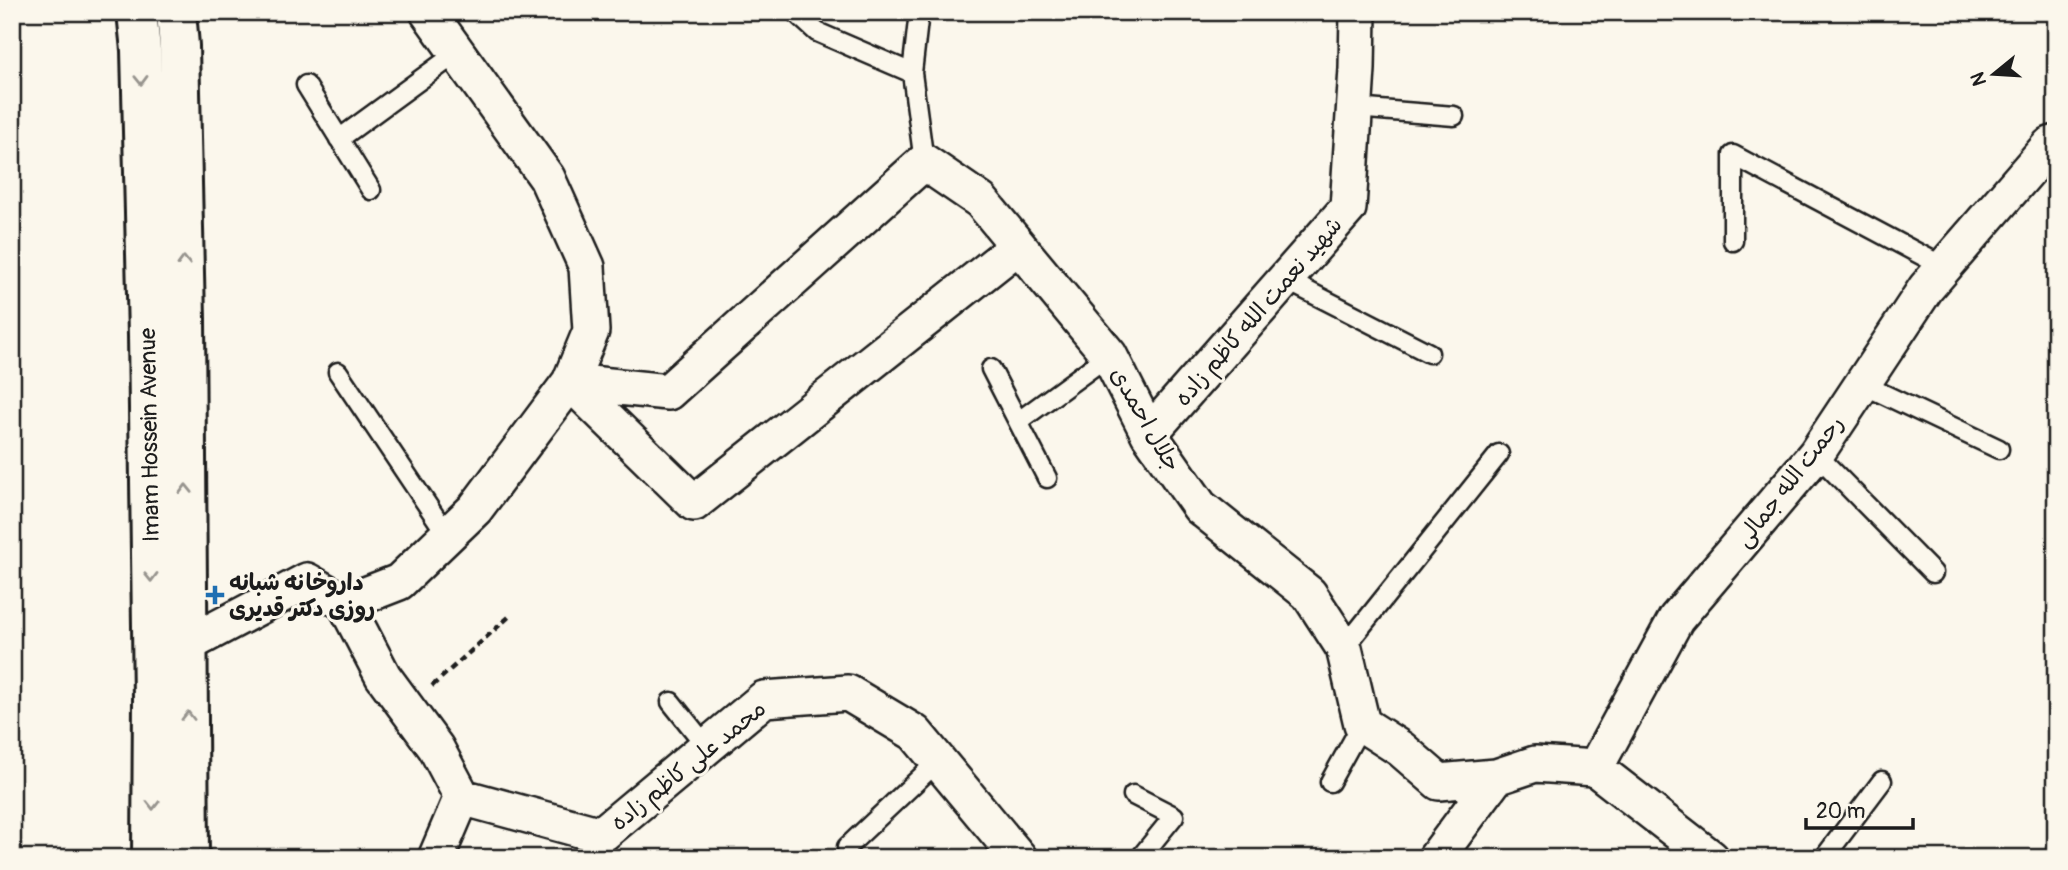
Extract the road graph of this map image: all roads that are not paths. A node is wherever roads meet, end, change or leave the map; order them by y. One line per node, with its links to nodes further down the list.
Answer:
1 (137, 12): 48 (main road, Imam Hossein Avenue, one-way to 48)
2 (176, 12): 35 (main road, Imam Hossein Avenue, one-way to 2)
3 (428, 12): 7 (street)
4 (795, 12): 8 (lane)
5 (919, 12): 8 (lane)
6 (1358, 12): 10 (street, شهید نعمت الله کاظم زاده)
7 (457, 52): 12 (lane); 24 (street)
8 (912, 73): 14 (lane)
9 (306, 85): 12 (lane)
10 (1354, 108): 11 (lane); 19 (street, شهید نعمت الله کاظم زاده)
11 (1454, 116)
12 (339, 139): 15 (lane)
13 (2054, 147): 18 (street, رحمت الله جمالی)
14 (924, 162): 17 (street, جلال احمدی); 24 (street)
15 (371, 190)
16 (1734, 241): 18 (lane)
17 (1018, 246): 21 (street, جلال احمدی); 24 (street)
18 (1944, 267): 25 (street, رحمت الله جمالی)
19 (1286, 280): 20 (lane); 27 (street, شهید نعمت الله کاظم زاده)
20 (1429, 353)
21 (1110, 355): 26 (lane); 27 (street, جلال احمدی)
22 (991, 369): 26 (lane)
23 (338, 372): 32 (lane)
24 (570, 382): 32 (street)
25 (1862, 384): 28 (lane); 30 (street, رحمت الله جمالی)
26 (1019, 422): 31 (lane)
27 (1149, 434): 36 (street, جلال احمدی)
28 (1998, 449)
29 (1499, 454): 36 (lane)
30 (1816, 454): 33 (lane); 41 (street, رحمت الله جمالی)
31 (1047, 478)
32 (447, 536): 34 (street)
33 (1933, 573)
34 (345, 603): 35 (street); 46 (street)
35 (188, 644): 49 (main road, Imam Hossein Avenue, one-way to 35)
36 (1344, 648): 38 (street, جلال احمدی)
37 (670, 702): 39 (lane)
38 (1362, 724): 42 (street); 44 (lane)
39 (707, 747): 40 (street, محمد علی کاظم زاده); 46 (street, محمد علی کاظم زاده)
40 (939, 761): 47 (lane); 51 (street, محمد علی کاظم زاده)
41 (1595, 768): 42 (street); 54 (street)
42 (1496, 777): 53 (street)
43 (1882, 781): 55 (lane)
44 (1330, 782)
45 (1133, 795): 52 (lane)
46 (462, 797): 50 (street)
47 (847, 847)
48 (152, 858)
49 (189, 858)
50 (436, 858)
51 (1019, 858)
52 (1140, 858)
53 (1436, 858)
54 (1711, 858)
55 (1824, 858)

